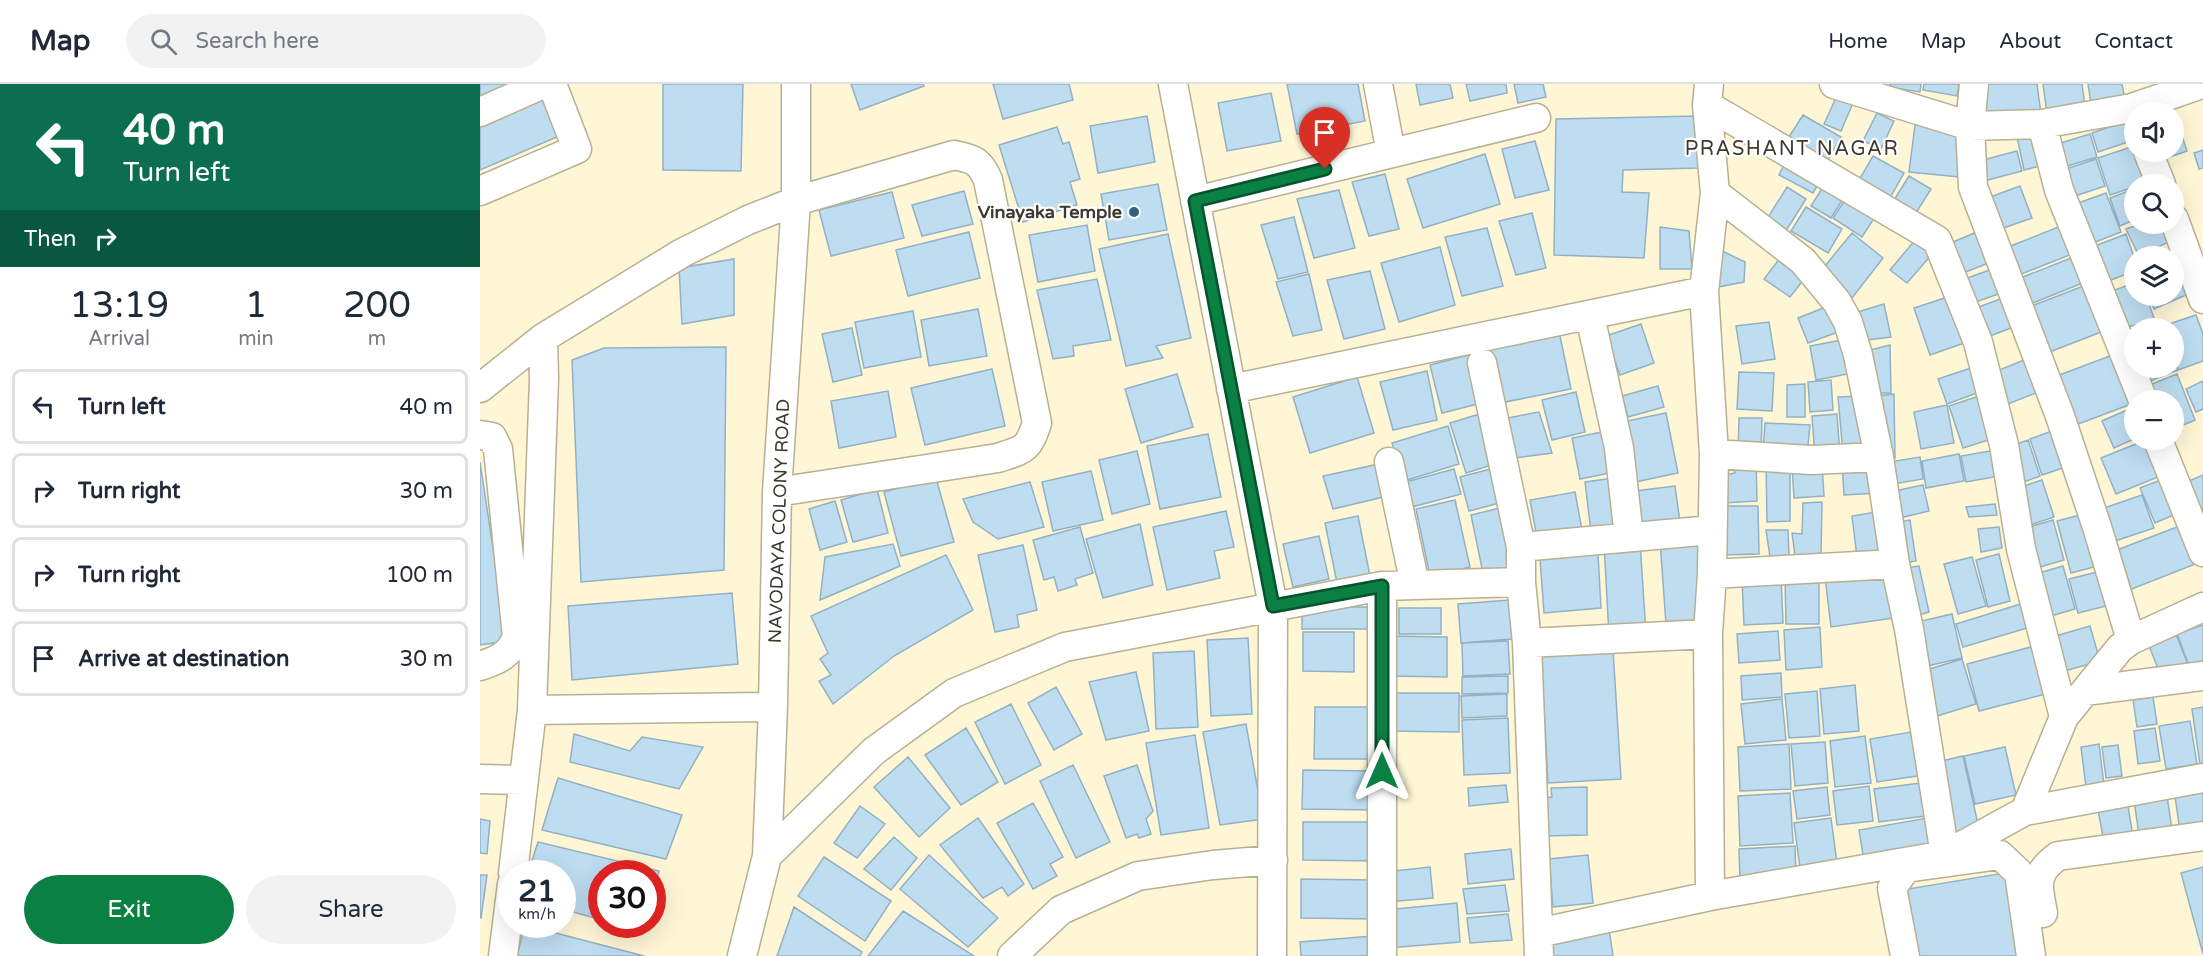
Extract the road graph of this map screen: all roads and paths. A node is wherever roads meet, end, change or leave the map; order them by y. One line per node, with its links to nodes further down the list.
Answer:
1 (543, 84): 12 (street)
2 (552, 84): 17 (street)
3 (796, 84): 19 (street, NAVODAYA COLONY ROAD)
4 (1173, 84): 20 (street)
5 (1378, 84): 16 (street)
6 (1834, 84): 15 (street)
7 (1974, 84): 15 (street)
8 (2202, 84): 10 (street)
9 (1708, 94): 18 (street); 55 (street)
10 (2132, 102)
11 (2124, 104): 14 (street)
12 (480, 112)
13 (1536, 118): 16 (street)
14 (2042, 124): 15 (street); 29 (street)
15 (1970, 126): 48 (street)
16 (1390, 153): 20 (street)
17 (480, 191)
18 (1715, 194): 22 (street); 33 (street)
19 (796, 201): 25 (street); 35 (street, NAVODAYA COLONY ROAD); 35 (street)
20 (1195, 201): 28 (street)
21 (2179, 234): 23 (street)
22 (1704, 291): 24 (street); 32 (street)
23 (2203, 299)
24 (1590, 316): 28 (street); 37 (street)
25 (543, 338): 27 (street); 54 (street)
26 (1482, 363): 38 (street)
27 (480, 388)
28 (1231, 389): 45 (street)
29 (2139, 390)
30 (480, 435): 50 (street)
31 (2162, 450): 39 (street)
32 (1714, 454): 33 (street); 36 (street)
33 (1879, 457): 40 (street)
34 (1389, 462): 43 (street)
35 (777, 492): 53 (street, NAVODAYA COLONY ROAD)
36 (1712, 530): 37 (street); 41 (street)
37 (1629, 537): 38 (street)
38 (1521, 547): 42 (street)
39 (2203, 552)
40 (1895, 564): 41 (street); 61 (street)
41 (1712, 574): 47 (street)
42 (1521, 582): 43 (street); 49 (street)
43 (1415, 585): 44 (street)
44 (1382, 586): 45 (street); 72 (street)
45 (1273, 606): 62 (street); 64 (street)
46 (2203, 607): 48 (street)
47 (1708, 634): 49 (street); 65 (street)
48 (2131, 640): 52 (street)
49 (1527, 643): 67 (street)
50 (480, 666)
51 (2203, 676): 52 (street)
52 (2085, 692): 55 (street)
53 (773, 706): 54 (street); 62 (street, NAVODAYA COLONY ROAD)
54 (532, 710): 58 (street)
55 (2064, 717): 59 (street)
56 (2203, 778): 59 (street)
57 (480, 779): 58 (street)
58 (524, 780): 63 (street)
59 (2025, 811): 61 (street)
60 (2203, 836): 75 (street)
61 (1945, 855): 65 (street)
62 (767, 856): 69 (street, NAVODAYA COLONY ROAD)
63 (515, 860)
64 (1273, 860): 70 (street); 71 (street)
65 (1710, 896): 67 (street)
66 (505, 938): 68 (street)
67 (1538, 944)
68 (503, 956)
69 (742, 956)
70 (1012, 956)
71 (1272, 956)
72 (1382, 956)
73 (1905, 956): 74 (street)
74 (2031, 956)
75 (2051, 956)

